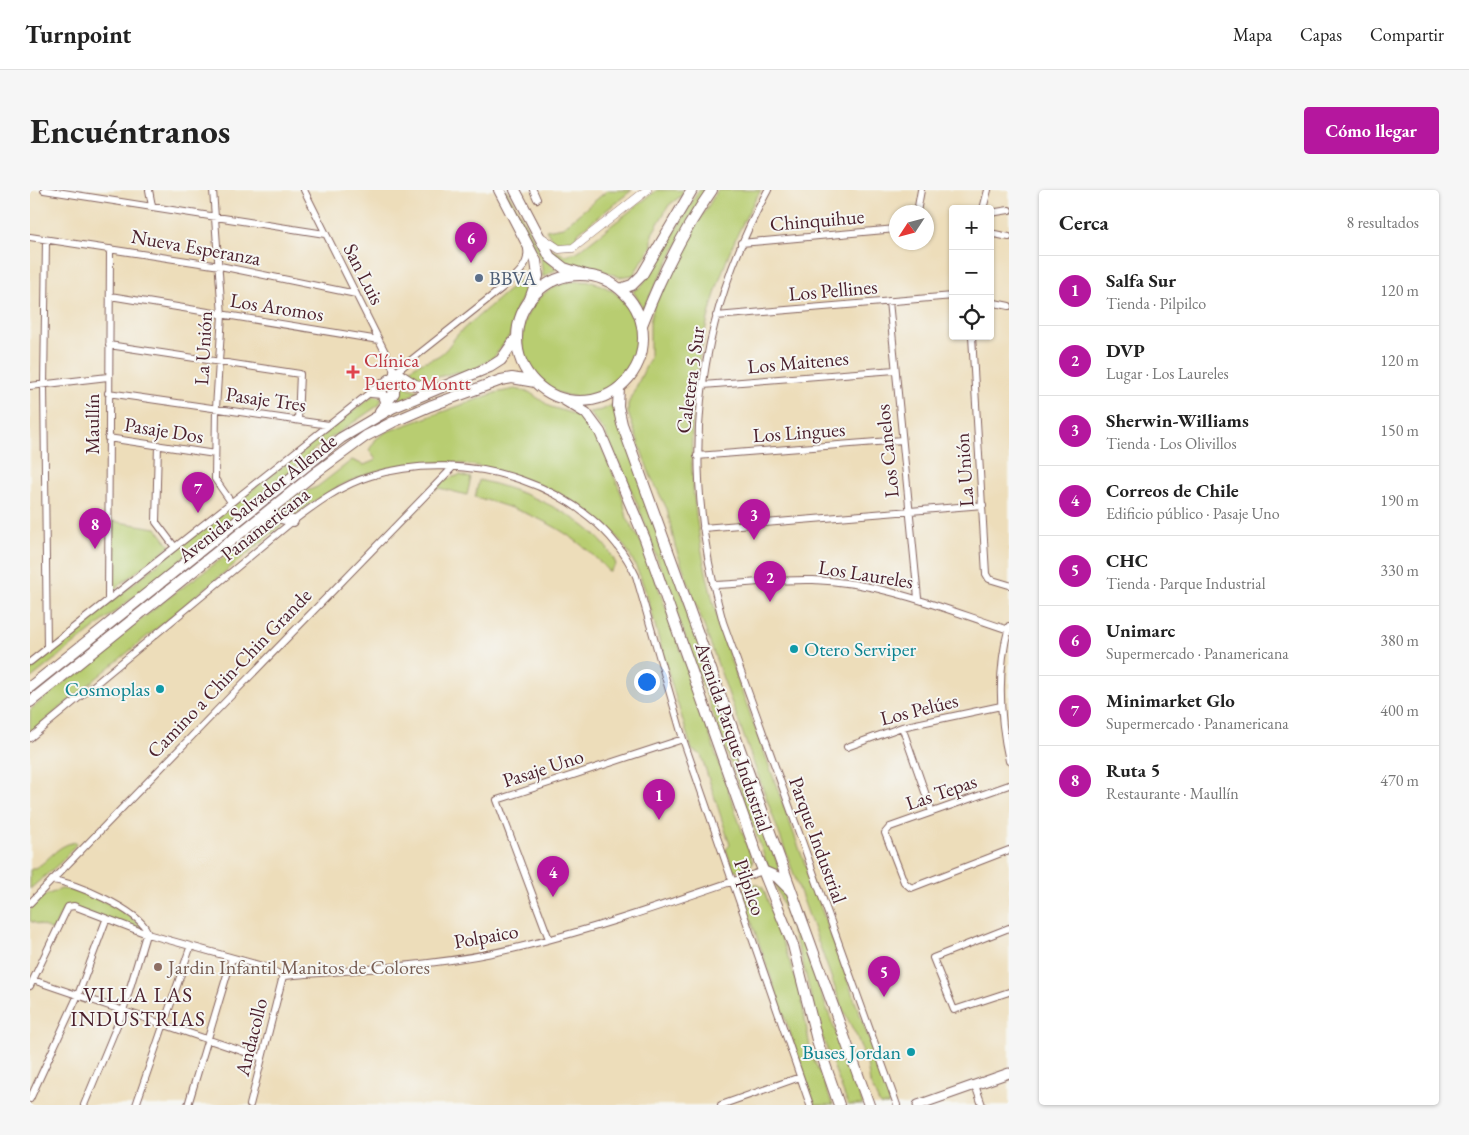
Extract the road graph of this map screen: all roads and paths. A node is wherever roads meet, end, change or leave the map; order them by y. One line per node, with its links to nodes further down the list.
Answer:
1 (44, 190): 14 (street)
2 (149, 190): 18 (street)
3 (213, 190): 21 (street, La Unión)
4 (304, 190): 24 (street, San Luis)
5 (499, 190): 28 (main road)
6 (515, 190): 23 (main road)
7 (533, 190): 15 (street)
8 (648, 190): 23 (street)
9 (692, 190): 34 (main road)
10 (712, 190): 44 (main road)
11 (768, 190): 30 (street, Caletera 5 Sur)
12 (921, 190): 16 (street)
13 (988, 190): 17 (street)
14 (64, 192): 18 (street)
15 (537, 199)
16 (918, 205)
17 (985, 205)
18 (152, 206): 21 (street)
19 (1009, 210): 20 (street)
20 (994, 212)
21 (217, 218): 24 (street); 32 (street, La Unión)
22 (889, 230): 30 (street, Chinquihue)
23 (536, 232): 33 (main road)
24 (326, 234): 35 (street, San Luis)
25 (994, 234): 27 (street)
26 (30, 237): 29 (street, Nueva Esperanza)
27 (1009, 237)
28 (525, 239): 38 (main road); 51 (street, Panamericana)
29 (46, 240): 31 (street, Nueva Esperanza); 54 (street)
30 (741, 243): 43 (street, Caletera 5 Sur)
31 (110, 249): 32 (street, Nueva Esperanza); 36 (street, Maullín)
32 (220, 266): 35 (street, Nueva Esperanza); 42 (street, La Unión)
33 (586, 275): 34 (main road); 38 (main road)
34 (620, 289): 44 (main road)
35 (356, 294): 46 (street, San Luis)
36 (110, 296): 42 (street, Los Aromos); 48 (street, Maullín)
37 (949, 296): 39 (street, Los Pellines)
38 (528, 302): 45 (main road)
39 (889, 302): 43 (street, Los Pellines); 50 (street, Los Canelos)
40 (994, 303): 41 (street)
41 (1009, 306)
42 (222, 315): 46 (street, Los Aromos); 49 (street, La Unión)
43 (716, 316): 55 (street, Caletera 5 Sur)
44 (642, 324): 57 (main road)
45 (517, 337): 53 (main road); 58 (main road, Avenida Salvador Allende)
46 (379, 340): 51 (street, San Luis)
47 (972, 340): 74 (street, La Unión)
48 (110, 345): 49 (street); 52 (street, Maullín)
49 (218, 362): 63 (street, La Unión); 64 (street)
50 (895, 370): 55 (street, Los Maitenes); 68 (street, Los Canelos)
51 (395, 372): 58 (main road); 59 (street, Panamericana); 62 (main road)
52 (108, 377): 54 (street); 60 (street, Maullín)
53 (535, 382): 61 (main road); 76 (main road, Avenida Salvador Allende)
54 (44, 385): 56 (street); 85 (street)
55 (703, 385): 71 (street, Caletera 5 Sur)
56 (30, 386)
57 (619, 388): 61 (main road); 103 (main road, Avenida Parque Industrial)
58 (437, 389): 65 (main road, Avenida Salvador Allende)
59 (371, 392): 62 (main road); 66 (street, Panamericana)
60 (108, 393): 63 (street, Pasaje Tres); 67 (street, Maullín)
61 (562, 399): 100 (main road, Avenida Parque Industrial)
62 (384, 407): 65 (main road)
63 (216, 408): 64 (street, Pasaje Tres); 70 (street, La Unión)
64 (298, 420): 66 (street, Pasaje Tres)
65 (366, 422): 88 (main road, Avenida Salvador Allende)
66 (330, 425): 73 (street, Panamericana)
67 (108, 438): 69 (street, Pasaje Dos); 83 (street, Maullín)
68 (902, 440): 71 (street, Los Lingues); 75 (street, Los Canelos)
69 (158, 445): 70 (street, Pasaje Dos); 79 (street)
70 (215, 454): 73 (street, La Unión)
71 (697, 456): 78 (street, Caletera 5 Sur)
72 (452, 466): 77 (street, Panamericana); 87 (street, Panamericana); 101 (street, Camino a Chin-Chin Grande)
73 (231, 502): 79 (street, Panamericana)
74 (983, 505): 75 (street); 81 (street, La Unión)
75 (909, 511): 78 (street); 82 (street, Los Canelos)
76 (254, 522): 77 (main road); 89 (main road, Avenida Salvador Allende)
77 (293, 522): 93 (street, Panamericana)
78 (703, 528): 80 (street, Caletera 5 Sur)
79 (174, 546): 83 (street, Panamericana)
80 (713, 585): 82 (street, Los Laureles); 132 (street, Parque Industrial)
81 (1009, 585)
82 (918, 598): 84 (street, Los Laureles)
83 (108, 600): 85 (street, Panamericana)
84 (1009, 628): 90 (street)
85 (47, 649): 86 (street, Panamericana)
86 (30, 662)
87 (666, 678): 94 (street, Pilpilco)
88 (30, 687)
89 (30, 702)
90 (1001, 706): 91 (street, Los Pelúes); 92 (street)
91 (902, 727): 95 (street, Los Pelúes); 98 (street)
92 (1006, 729): 96 (street)
93 (30, 738)
94 (683, 739): 102 (street, Pilpilco); 108 (street, Pasaje Uno)
95 (847, 747)
96 (1009, 761)
97 (1009, 785): 98 (street, Las Tepas)
98 (932, 812): 99 (street, Las Tepas)
99 (1009, 850)
100 (763, 871): 102 (street, Polpaico); 103 (main road); 130 (main road, Avenida Parque Industrial)
101 (52, 880): 104 (street, Camino a Chin-Chin Grande); 107 (street)
102 (731, 882): 108 (street, Polpaico); 121 (street, Pilpilco)
103 (796, 902): 131 (main road, Avenida Parque Industrial)
104 (30, 903)
105 (106, 920): 107 (street); 112 (street); 115 (street)
106 (1009, 928): 114 (street)
107 (147, 934): 109 (street); 116 (street)
108 (549, 939): 111 (street, Polpaico)
109 (190, 948): 110 (street); 117 (street)
110 (232, 958): 111 (street); 118 (street)
111 (282, 976): 119 (street, Andacollo)
112 (33, 980): 113 (street); 115 (street)
113 (30, 986)
114 (1009, 992)
115 (78, 995): 116 (street); 123 (street)
116 (123, 1010): 117 (street); 124 (street)
117 (164, 1024): 118 (street); 125 (street)
118 (208, 1040): 119 (street); 126 (street)
119 (262, 1058): 127 (street, Andacollo)
120 (1009, 1073): 122 (main road)
121 (800, 1077): 128 (street); 129 (street, Pilpilco)
122 (974, 1085): 133 (main road); 134 (street)
123 (30, 1099)
124 (84, 1105)
125 (136, 1105)
126 (188, 1105)
127 (250, 1105)
128 (722, 1105)
129 (810, 1105)
130 (839, 1105)
131 (869, 1105)
132 (897, 1105)
133 (918, 1105)
134 (982, 1105)

